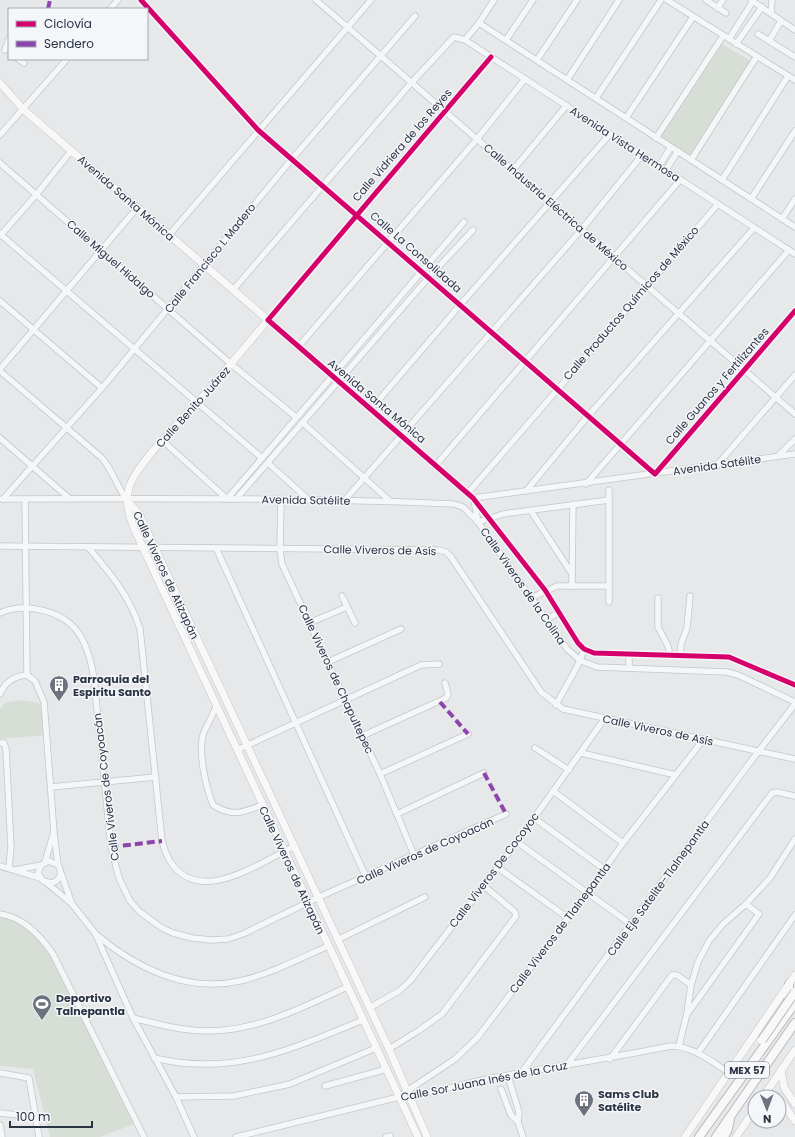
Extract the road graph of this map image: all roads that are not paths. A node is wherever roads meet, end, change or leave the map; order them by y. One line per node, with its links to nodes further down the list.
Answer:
1 (118, 0): 16 (street)
2 (141, 0): 52 (street, Calle La Consolidada)
3 (316, 0): 24 (street, Calle Industria Eléctrica de México)
4 (371, 0): 24 (street)
5 (494, 0): 23 (street)
6 (533, 0): 30 (street)
7 (577, 0): 39 (street)
8 (619, 0): 43 (street)
9 (661, 0): 47 (street)
10 (667, 0): 21 (street)
11 (706, 0): 17 (street)
12 (722, 0): 17 (street)
13 (772, 0): 18 (street)
14 (752, 1): 15 (street); 28 (street)
15 (762, 7): 18 (street); 32 (street)
16 (111, 8)
17 (718, 8): 19 (street)
18 (771, 12): 22 (street)
19 (726, 13)
20 (415, 16): 33 (street, Calle Francisco I. Madero)
21 (693, 17): 27 (street); 51 (street)
22 (781, 21): 25 (street); 31 (street)
23 (479, 23): 29 (street); 30 (street)
24 (348, 27): 33 (street, Calle Industria Eléctrica de México); 52 (street)
25 (795, 30)
26 (758, 34): 31 (street)
27 (723, 36): 28 (street); 56 (street)
28 (729, 39): 32 (street)
29 (465, 40): 35 (street, Avenida Vista Hermosa); 45 (street, Avenida Vista Hermosa)
30 (506, 40): 39 (street)
31 (769, 41): 36 (street)
32 (736, 44): 34 (street)
33 (380, 55): 45 (street, Calle Industria Eléctrica de México); 62 (street, Calle Francisco I. Madero)
34 (757, 56): 41 (street); 63 (street)
35 (491, 57): 42 (street, Avenida Vista Hermosa); 50 (street, Calle Vidriera de los Reyes)
36 (795, 57)
37 (20, 60): 40 (street)
38 (66, 60): 49 (street)
39 (537, 60): 43 (street)
40 (24, 63)
41 (788, 76): 44 (street); 69 (street)
42 (525, 79): 48 (street, Avenida Vista Hermosa); 57 (street)
43 (567, 80): 47 (street)
44 (795, 80)
45 (412, 82): 50 (street, Calle Industria Eléctrica de México); 70 (street)
46 (0, 83): 49 (main road, Avenida Santa Mónica)
47 (596, 98): 51 (street)
48 (566, 106): 54 (street, Avenida Vista Hermosa); 66 (street)
49 (24, 110): 55 (street); 59 (main road, Avenida Santa Mónica)
50 (445, 111): 57 (street, Calle Industria Eléctrica de México); 77 (street, Calle Vidriera de los Reyes)
51 (626, 118): 56 (street)
52 (258, 130): 62 (street, Calle La Consolidada); 85 (street)
53 (795, 132): 73 (street)
54 (610, 134): 61 (street, Avenida Vista Hermosa); 74 (street)
55 (0, 135)
56 (656, 138): 58 (street)
57 (477, 139): 66 (street, Calle Industria Eléctrica de México); 86 (street)
58 (671, 147): 60 (street); 65 (street)
59 (72, 151): 71 (street); 76 (main road, Avenida Santa Mónica)
60 (678, 152): 63 (street); 67 (street)
61 (642, 155): 65 (street, Avenida Vista Hermosa); 82 (street)
62 (292, 159): 70 (street, Calle La Consolidada); 91 (street, Calle Francisco I. Madero)
63 (690, 160): 69 (street)
64 (0, 163): 71 (street, Calle Miguel Hidalgo)
65 (659, 166): 67 (street, Avenida Vista Hermosa)
66 (513, 170): 74 (street, Calle Industria Eléctrica de México)
67 (666, 170): 68 (street, Avenida Vista Hermosa)
68 (680, 180): 75 (street, Avenida Vista Hermosa); 90 (street)
69 (722, 180): 73 (street)
70 (324, 186): 77 (street, Calle La Consolidada); 95 (street)
71 (36, 195): 84 (street); 87 (street, Calle Miguel Hidalgo)
72 (795, 198): 78 (street)
73 (751, 199): 78 (street)
74 (550, 202): 82 (street, Calle Industria Eléctrica de México); 98 (street)
75 (718, 204): 81 (street, Avenida Vista Hermosa); 94 (street, Calle Productos Químicos de México)
76 (137, 208): 85 (main road, Avenida Santa Mónica); 87 (street)
77 (356, 214): 86 (street, Calle La Consolidada); 102 (street, Calle Vidriera de los Reyes)
78 (782, 219): 80 (street)
79 (464, 222): 92 (street)
80 (795, 227)
81 (754, 228): 88 (street, Avenida Vista Hermosa); 101 (street)
82 (582, 229): 90 (street, Calle Industria Eléctrica de México); 104 (street)
83 (473, 230): 93 (street)
84 (0, 235): 96 (street)
85 (169, 236): 91 (main road, Avenida Santa Mónica)
86 (389, 242): 92 (street, Calle La Consolidada); 106 (street)
87 (102, 250): 96 (street); 99 (street, Calle Miguel Hidalgo)
88 (789, 250): 89 (street, Avenida Vista Hermosa); 105 (street)
89 (795, 254)
90 (614, 257): 94 (street, Calle Industria Eléctrica de México); 108 (street)
91 (204, 265): 95 (main road, Avenida Santa Mónica); 99 (street, Calle Francisco I. Madero)
92 (421, 270): 93 (street, Calle La Consolidada); 113 (street)
93 (429, 277): 98 (street, Calle La Consolidada); 114 (street)
94 (647, 286): 101 (street, Calle Industria Eléctrica de México); 116 (street, Calle Productos Químicos de México)
95 (233, 290): 102 (main road, Avenida Santa Mónica)
96 (67, 291): 103 (street); 107 (street)
97 (0, 301): 103 (street)
98 (461, 304): 104 (street, Calle La Consolidada); 119 (street)
99 (169, 309): 107 (street, Calle Francisco I. Madero); 109 (street, Calle Miguel Hidalgo)
100 (795, 311): 110 (street, Calle Guanos y Fertilizantes)
101 (678, 313): 105 (street, Calle Industria Eléctrica de México); 121 (street)
102 (268, 320): 106 (street, Avenida Santa Mónica); 109 (main road, Calle Benito Juárez)
103 (34, 330): 111 (street); 115 (street)
104 (493, 332): 108 (street, Calle La Consolidada); 125 (street)
105 (711, 341): 110 (street, Calle Industria Eléctrica de México); 129 (street)
106 (298, 347): 113 (street, Avenida Santa Mónica)
107 (135, 350): 115 (street, Calle Francisco I. Madero); 118 (street)
108 (525, 360): 116 (street, Calle La Consolidada); 134 (street)
109 (231, 364): 118 (main road, Calle Benito Juárez); 122 (street, Calle Miguel Hidalgo)
110 (744, 369): 117 (street, Calle Industria Eléctrica de México); 137 (street, Calle Guanos y Fertilizantes)
111 (0, 370): 124 (street)
112 (795, 375): 117 (street)
113 (331, 376): 114 (street, Avenida Santa Mónica); 122 (street)
114 (338, 382): 119 (street, Avenida Santa Mónica); 123 (street)
115 (102, 388): 124 (street, Calle Francisco I. Madero)
116 (557, 388): 121 (street, Calle La Consolidada); 142 (street, Calle Productos Químicos de México)
117 (776, 397): 120 (street, Calle Industria Eléctrica de México); 136 (street)
118 (196, 403): 128 (main road, Calle Benito Juárez); 132 (street)
119 (371, 409): 125 (street, Avenida Santa Mónica)
120 (795, 414)
121 (588, 416): 129 (street, Calle La Consolidada); 141 (street)
122 (296, 417): 132 (street)
123 (303, 422): 133 (street); 138 (street)
124 (67, 428): 135 (street, Calle Francisco I. Madero); 149 (street)
125 (402, 436): 134 (street, Avenida Santa Mónica); 138 (street)
126 (0, 438): 135 (street)
127 (795, 439): 131 (street)
128 (162, 440): 147 (street); 149 (main road, Calle Benito Juárez)
129 (621, 444): 137 (street, Calle La Consolidada); 139 (street)
130 (795, 454): 131 (street, Avenida Satélite)
131 (779, 456): 136 (street, Avenida Satélite)
132 (262, 458): 147 (street)
133 (268, 463): 148 (street); 151 (street)
134 (436, 464): 142 (street, Avenida Santa Mónica)
135 (32, 465): 144 (street, Calle Francisco I. Madero); 146 (street)
136 (717, 465): 137 (street, Avenida Satélite)
137 (655, 474): 139 (street, Avenida Satélite)
138 (364, 478): 153 (street); 154 (street)
139 (586, 484): 141 (street, Avenida Satélite)
140 (609, 490): 152 (street)
141 (526, 491): 143 (street, Avenida Satélite)
142 (468, 493): 143 (street, Avenida Santa Mónica)
143 (473, 498): 157 (street, Calle Viveros de la Colina); 158 (street, Calle Viveros de la Colina)
144 (1, 499): 145 (street)
145 (25, 499): 146 (street); 160 (street)
146 (70, 499): 149 (street)
147 (227, 499): 148 (street, Avenida Satélite); 149 (street, Avenida Satélite)
148 (236, 499): 150 (street, Avenida Satélite)
149 (127, 500): 162 (main road, Calle Viveros de Atizapán); 163 (main road, Calle Viveros de Atizapán)
150 (281, 500): 151 (street, Avenida Satélite); 165 (street, Calle Viveros de Chapultepec)
151 (309, 500): 153 (street, Avenida Satélite)
152 (609, 500): 155 (street); 168 (street)
153 (344, 501): 154 (street, Avenida Satélite)
154 (390, 501): 158 (street, Avenida Satélite)
155 (573, 504): 156 (street); 166 (street)
156 (531, 511): 157 (street); 166 (street)
157 (491, 519): 158 (street); 169 (street, Calle Viveros de la Colina)
158 (478, 522): 172 (street, Calle Viveros de la Colina)
159 (0, 546): 160 (street, Calle Viveros de Asís)
160 (24, 546): 161 (street, Calle Viveros de Asís); 175 (street)
161 (88, 548): 162 (street, Calle Viveros de Asís); 215 (street)
162 (143, 548): 163 (street, Calle Viveros de Asís); 198 (main road, Calle Viveros de Atizapán)
163 (153, 548): 164 (street, Calle Viveros de Asís); 205 (main road, Calle Viveros de Atizapán)
164 (216, 548): 165 (street, Calle Viveros de Asís); 200 (street)
165 (280, 549): 180 (street, Calle Viveros de Chapultepec); 197 (street, Calle Viveros de Asís)
166 (573, 574): 167 (street)
167 (572, 586): 168 (street); 169 (street)
168 (609, 586): 174 (street)
169 (545, 590): 172 (street); 178 (street, Calle Viveros de la Colina)
170 (342, 596): 176 (street)
171 (690, 596): 186 (street)
172 (531, 598): 179 (street, Calle Viveros de la Colina)
173 (658, 598): 185 (street)
174 (609, 602)
175 (25, 607): 177 (street, Calle Viveros de Coyoacán); 191 (street); 216 (street, Calle Viveros de Coyoacán)
176 (347, 607): 180 (street); 181 (street)
177 (0, 612)
178 (559, 612): 179 (street); 183 (street, Calle Viveros de la Colina)
179 (546, 620): 187 (street, Calle Viveros de la Colina)
180 (309, 623): 188 (street, Calle Viveros de Chapultepec)
181 (355, 623)
182 (402, 629): 188 (street)
183 (584, 649): 184 (street); 187 (street)
184 (629, 655): 185 (street); 190 (street)
185 (670, 655): 186 (street)
186 (680, 655): 193 (street)
187 (580, 661): 190 (street, Calle Viveros de la Colina); 197 (street)
188 (328, 662): 195 (street, Calle Viveros de Chapultepec)
189 (439, 664): 195 (street)
190 (629, 667): 196 (street, Calle Viveros de la Colina)
191 (27, 675): 194 (street); 217 (street)
192 (445, 683): 202 (street)
193 (795, 685)
194 (0, 694)
195 (345, 699): 200 (street); 202 (street, Calle Viveros de Chapultepec)
196 (795, 703): 208 (street, Calle Eje Satelite-Tlalnepantla)
197 (556, 705): 199 (street, Calle Viveros de Asís)
198 (216, 706): 207 (main road, Calle Viveros de Atizapán); 220 (street)
199 (605, 718): 203 (street, Calle Viveros de Asís); 209 (street, Calle Viveros De Cocoyoc)
200 (297, 722): 205 (street); 238 (street)
201 (468, 734): 213 (street)
202 (362, 736): 213 (street, Calle Viveros de Chapultepec)
203 (703, 740): 208 (street, Calle Viveros de Asís); 214 (street, Calle Viveros de Tlalnepantla)
204 (0, 743): 235 (street)
205 (246, 746): 207 (street); 228 (main road, Calle Viveros de Atizapán)
206 (535, 748): 211 (street)
207 (237, 750): 220 (main road, Calle Viveros de Atizapán)
208 (760, 751): 210 (street, Calle Viveros de Asís); 251 (street, Calle Eje Satelite-Tlalnepantla)
209 (581, 753): 211 (street, Calle Viveros De Cocoyoc); 214 (street)
210 (795, 759)
211 (569, 770): 218 (street, Calle Viveros De Cocoyoc)
212 (484, 773): 221 (street)
213 (380, 774): 221 (street, Calle Viveros de Chapultepec)
214 (676, 775): 227 (street, Calle Viveros de Tlalnepantla)
215 (156, 777): 216 (street); 229 (street)
216 (103, 782): 217 (street); 245 (street, Calle Viveros de Coyoacán)
217 (51, 787): 224 (street)
218 (553, 791): 223 (street, Calle Viveros De Cocoyoc); 227 (street)
219 (795, 796): 274 (street)
220 (262, 805): 229 (main road, Calle Viveros de Atizapán)
221 (397, 814): 230 (street, Calle Viveros de Chapultepec)
222 (506, 814): 230 (street, Calle Viveros de Coyoacán)
223 (534, 818): 226 (street, Calle Viveros De Cocoyoc); 236 (street)
224 (54, 832): 231 (street); 232 (street)
225 (795, 839): 247 (street)
226 (517, 842): 234 (street, Calle Viveros De Cocoyoc); 242 (street)
227 (623, 843): 236 (street, Calle Viveros de Tlalnepantla)
228 (293, 847): 229 (street); 244 (main road, Calle Viveros de Atizapán)
229 (284, 851): 245 (main road, Calle Viveros de Atizapán)
230 (414, 855): 238 (street, Calle Viveros de Coyoacán)
231 (43, 864): 232 (street); 235 (street); 239 (street)
232 (58, 865): 237 (street)
233 (0, 866): 235 (street)
234 (497, 867): 241 (street, Calle Viveros De Cocoyoc); 250 (street)
235 (12, 869): 239 (street)
236 (604, 869): 242 (street, Calle Viveros de Tlalnepantla)
237 (61, 873): 240 (street); 246 (street)
238 (366, 877): 244 (street, Calle Viveros de Coyoacán)
239 (40, 878): 240 (street)
240 (47, 883): 246 (street)
241 (483, 885): 261 (street, Calle Viveros De Cocoyoc); 269 (street)
242 (588, 892): 250 (street, Calle Viveros de Tlalnepantla); 251 (street)
243 (425, 897): 253 (street)
244 (317, 898): 245 (street, Calle Viveros de Coyoacán); 253 (main road, Calle Viveros de Atizapán)
245 (308, 903): 254 (main road, Calle Viveros de Atizapán)
246 (72, 904): 252 (street)
247 (746, 904): 257 (street); 262 (street)
248 (0, 914): 299 (street)
249 (795, 914): 271 (street)
250 (568, 918): 284 (street, Calle Viveros de Tlalnepantla)
251 (632, 925): 279 (street, Calle Eje Satelite-Tlalnepantla)
252 (95, 934): 254 (street); 264 (street)
253 (337, 940): 261 (main road, Calle Viveros de Atizapán)
254 (328, 946): 258 (main road, Calle Viveros de Atizapán)
255 (795, 975): 256 (main road)
256 (789, 984): 263 (highway); 277 (main road)
257 (690, 985): 262 (street); 273 (street)
258 (347, 987): 264 (street); 265 (main road, Calle Viveros de Atizapán)
259 (795, 992): 306 (highway, bridge)
260 (795, 1003): 263 (highway, MEX 57)
261 (369, 1008): 269 (main road, Calle Viveros de Atizapán)
262 (688, 1013): 267 (street)
263 (787, 1013): 307 (highway, MEX 57)
264 (133, 1018): 272 (street)
265 (363, 1020): 268 (main road, Calle Viveros de Atizapán); 272 (street)
266 (795, 1023): 291 (highway, MEX 57)
267 (679, 1046): 271 (street); 273 (street, Calle Sor Juana Inés de la Cruz)
268 (376, 1048): 275 (main road, Calle Viveros de Atizapán); 285 (street)
269 (389, 1049): 284 (main road, Calle Viveros de Atizapán)
270 (795, 1050): 276 (main road)
271 (698, 1053): 277 (street)
272 (154, 1058): 285 (street)
273 (610, 1059): 274 (street, Calle Sor Juana Inés de la Cruz)
274 (566, 1066): 279 (street, Calle Sor Juana Inés de la Cruz)
275 (387, 1069): 281 (street); 286 (main road, Calle Viveros de Atizapán)
276 (781, 1070): 283 (main road); 287 (main road)
277 (728, 1072): 305 (main road)
278 (0, 1073): 290 (street)
279 (522, 1073): 280 (street, Calle Sor Juana Inés de la Cruz)
280 (508, 1076): 284 (street, Calle Sor Juana Inés de la Cruz); 293 (street)
281 (325, 1086)
282 (501, 1089): 293 (street)
283 (768, 1089)
284 (408, 1093): 286 (street, Calle Viveros de Tlalnepantla); 303 (main road, Calle Viveros de Atizapán)
285 (176, 1097): 300 (street)
286 (399, 1097): 301 (street, Calle Sor Juana Inés de la Cruz); 302 (main road, Calle Viveros de Atizapán)
287 (795, 1104)
288 (787, 1109): 292 (main road)
289 (0, 1113): 290 (street)
290 (36, 1117): 298 (street)
291 (731, 1117): 308 (highway, MEX 57); 309 (highway)
292 (795, 1121)
293 (518, 1122): 304 (street)
294 (747, 1123): 296 (main road)
295 (0, 1125): 297 (street)
296 (741, 1134): 310 (main road)
297 (2, 1137)
298 (39, 1137)
299 (144, 1137)
300 (194, 1137)
301 (236, 1137)
302 (418, 1137)
303 (427, 1137)
304 (523, 1137)
305 (685, 1137)
306 (695, 1137)
307 (699, 1137)
308 (716, 1137)
309 (724, 1137)
310 (736, 1137)

